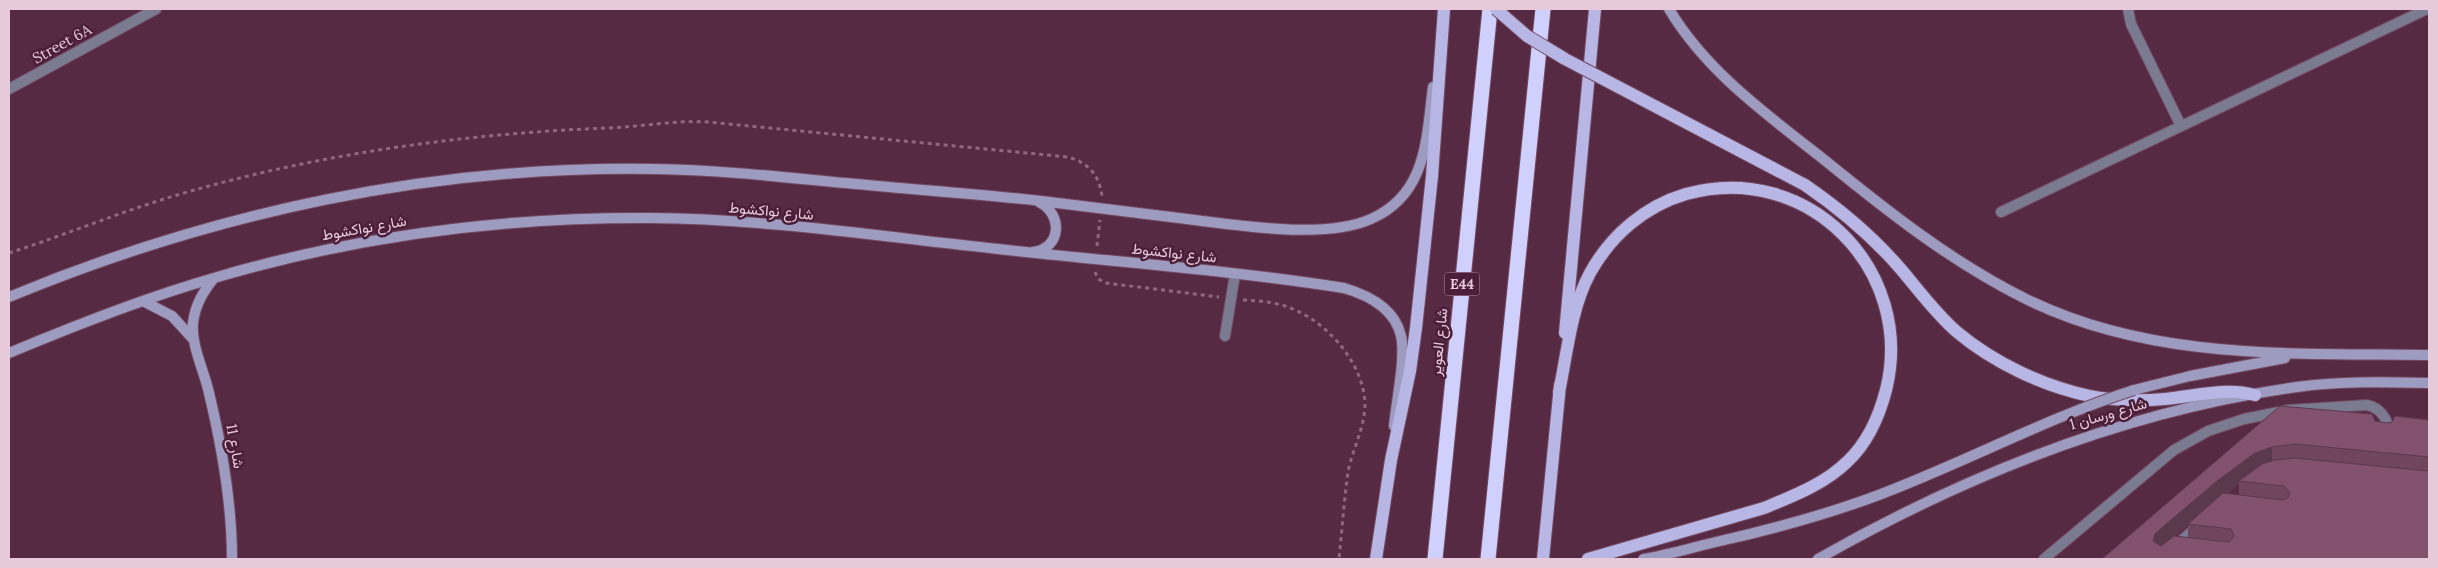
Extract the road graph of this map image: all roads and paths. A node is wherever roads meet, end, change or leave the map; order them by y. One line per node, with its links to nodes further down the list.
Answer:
1 (156, 9): 11 (street, Street 6A)
2 (1444, 9): 10 (main road)
3 (1490, 9): 39 (highway, شارع العوير / E44)
4 (1496, 9): 30 (main road, bridge)
5 (1542, 9): 40 (highway)
6 (1595, 9): 29 (main road)
7 (1669, 9): 26 (street)
8 (2128, 9): 12 (street)
9 (2427, 9): 12 (street)
10 (1440, 49): 14 (street); 32 (main road)
11 (9, 89)
12 (2181, 126): 15 (street)
13 (1036, 200): 14 (street); 16 (street); 20 (street)
14 (1101, 208): 17 (path)
15 (2001, 212)
16 (1027, 252): 17 (street, شارع نواكشوط); 19 (street, شارع نواكشوط)
17 (1096, 260): 18 (street, شارع نواكشوط); 21 (path)
18 (1235, 274): 21 (street); 32 (street, شارع نواكشوط)
19 (214, 278): 22 (street, شارع نواكشوط); 24 (street, شارع 11)
20 (9, 297)
21 (1231, 299): 23 (street); 37 (path)
22 (143, 301): 24 (street, شارع 11); 25 (street, شارع نواكشوط)
23 (1226, 336)
24 (194, 340): 36 (street, شارع 11)
25 (9, 354)
26 (2303, 355): 27 (street); 43 (street, bridge)
27 (2429, 355)
28 (2429, 383): 30 (street, شارع ورسان 1)
29 (1559, 392): 41 (main road); 42 (main road)
30 (2255, 395): 44 (street, شارع ورسان 1)
31 (2384, 435): 45 (street)
32 (1391, 460): 38 (main road)
33 (2206, 518): 34 (street)
34 (2170, 548): 35 (street); 46 (street)
35 (2189, 551)
36 (232, 559)
37 (1339, 559)
38 (1376, 559)
39 (1435, 559)
40 (1488, 559)
41 (1543, 559)
42 (1588, 559)
43 (1642, 559)
44 (1818, 559)
45 (2044, 559)
46 (2160, 559)

